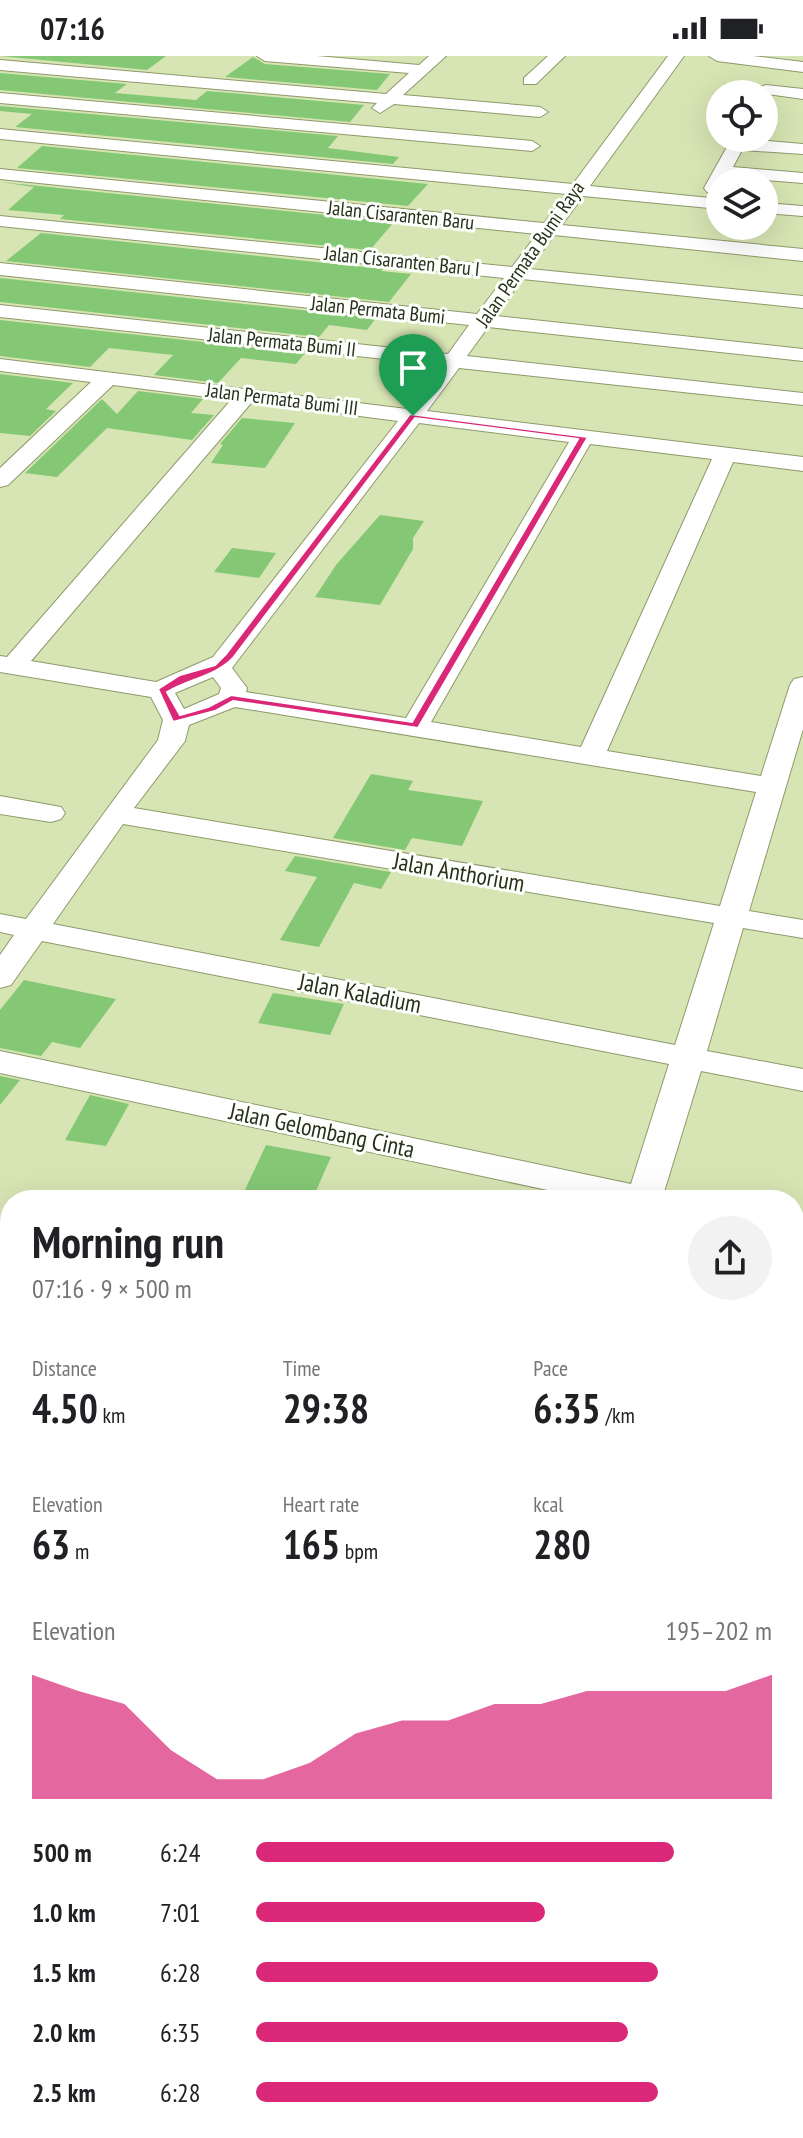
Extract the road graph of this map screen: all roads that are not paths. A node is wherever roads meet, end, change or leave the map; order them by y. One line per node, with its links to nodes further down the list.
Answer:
1 (60, 56): 11 (street)
2 (265, 56): 7 (street)
3 (438, 56): 12 (street)
4 (557, 56): 14 (street)
5 (676, 56): 31 (street, Jalan Permata Bumi Raya)
6 (717, 56): 9 (street)
7 (306, 58): 12 (street)
8 (0, 65): 11 (street)
9 (780, 65): 10 (street); 13 (street)
10 (803, 67)
11 (42, 69): 17 (street); 18 (street)
12 (424, 70): 18 (street)
13 (772, 80)
14 (530, 81)
15 (778, 93): 16 (street)
16 (803, 94)
17 (0, 98): 19 (street)
18 (390, 99): 20 (street); 21 (street)
19 (168, 112): 21 (street); 23 (street)
20 (540, 112)
21 (357, 130): 24 (street); 27 (street)
22 (0, 134): 23 (street)
23 (124, 146): 27 (street); 32 (street)
24 (532, 146)
25 (778, 146): 26 (street)
26 (803, 149)
27 (318, 165): 31 (street)
28 (0, 174): 32 (street, Jalan Cisaranten Baru)
29 (778, 176): 30 (street)
30 (803, 178)
31 (575, 190): 33 (street); 38 (street, Jalan Permata Bumi Raya)
32 (68, 195): 37 (street); 38 (street, Jalan Cisaranten Baru)
33 (706, 202)
34 (778, 209): 35 (street)
35 (803, 211)
36 (0, 221): 37 (street, Jalan Cisaranten Baru I)
37 (33, 224): 39 (street); 42 (street, Jalan Cisaranten Baru I)
38 (547, 229): 40 (street, Jalan Cisaranten Baru); 42 (street, Jalan Permata Bumi Raya)
39 (9, 248)
40 (803, 255)
41 (0, 269): 45 (street, Jalan Permata Bumi)
42 (516, 272): 43 (street, Jalan Cisaranten Baru I); 45 (street, Jalan Permata Bumi Raya)
43 (803, 302)
44 (0, 311): 47 (street, Jalan Permata Bumi II)
45 (483, 321): 46 (street, Jalan Permata Bumi); 47 (street, Jalan Permata Bumi Raya)
46 (803, 355)
47 (454, 361): 51 (street, Jalan Permata Bumi II); 52 (street, Jalan Permata Bumi Raya)
48 (0, 365): 49 (street, Jalan Permata Bumi III)
49 (109, 377): 50 (street, Jalan Permata Bumi III); 56 (street)
50 (247, 395): 52 (street, Jalan Permata Bumi III); 57 (street)
51 (803, 399)
52 (413, 416): 53 (street, Jalan Permata Bumi III); 58 (street, Jalan Permata Bumi Raya)
53 (583, 437): 54 (street, Jalan Permata Bumi III); 63 (street)
54 (725, 455): 55 (street, Jalan Permata Bumi III); 64 (street)
55 (803, 464)
56 (0, 480)
57 (6, 665): 60 (street)
58 (219, 668): 60 (street); 61 (street)
59 (803, 685): 65 (street)
60 (161, 691): 62 (street)
61 (231, 698): 62 (street); 63 (street)
62 (177, 720): 68 (street)
63 (415, 726): 64 (street)
64 (591, 755): 65 (street)
65 (771, 786): 69 (street)
66 (0, 805): 67 (street)
67 (51, 813)
68 (115, 814): 69 (street, Jalan Anthorium); 71 (street)
69 (729, 917): 72 (street, Jalan Anthorium); 74 (street)
70 (0, 923): 71 (street, Jalan Kaladium)
71 (33, 929): 73 (street); 74 (street, Jalan Kaladium)
72 (803, 929)
73 (0, 978)
74 (687, 1056): 76 (street, Jalan Kaladium); 78 (street)
75 (0, 1062): 77 (street, Jalan Gelombang Cinta)
76 (803, 1080)
77 (604, 1190)
78 (650, 1190)

